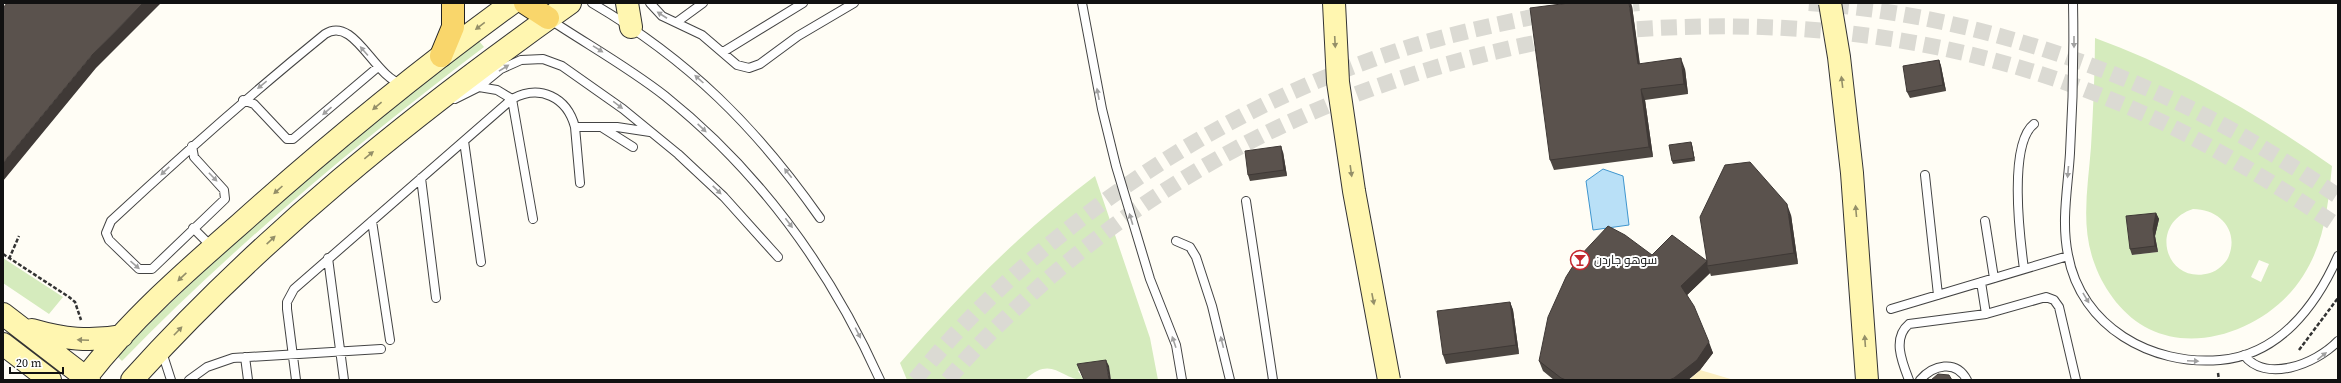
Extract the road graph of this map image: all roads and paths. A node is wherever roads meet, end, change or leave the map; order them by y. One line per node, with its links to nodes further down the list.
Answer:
1 (453, 3): 19 (main road)
2 (512, 3): 19 (street, one-way to 19)
3 (525, 3): 15 (main road)
4 (570, 3): 15 (street)
5 (592, 3): 17 (lane)
6 (627, 3): 17 (street)
7 (650, 3): 16 (lane, one-way to 7)
8 (703, 3): 16 (lane)
9 (803, 3): 18 (lane)
10 (854, 3): 18 (lane)
11 (1082, 3): 86 (lane, one-way to 11)
12 (1334, 3): 89 (street, one-way to 89, bridge)
13 (1830, 3): 90 (street, one-way to 13, bridge)
14 (2073, 3): 46 (lane, one-way to 46)
15 (548, 18): 25 (street); 85 (lane, one-way to 85)
16 (677, 22): 18 (lane)
17 (631, 27): 38 (lane, one-way to 17)
18 (723, 52)
19 (441, 56): 21 (street)
20 (378, 67): 21 (lane); 24 (lane, one-way to 24); 24 (lane, one-way to 24)
21 (404, 84): 44 (street, one-way to 44)
22 (479, 87): 23 (lane); 25 (lane); 29 (lane, one-way to 29)
23 (512, 99): 27 (lane); 30 (lane); 37 (lane)
24 (243, 100): 31 (lane)
25 (433, 105): 66 (street, one-way to 25)
26 (2034, 124): 52 (lane)
27 (575, 127): 28 (lane); 35 (lane)
28 (600, 127): 29 (lane); 32 (lane)
29 (650, 132): 48 (lane, one-way to 48)
30 (464, 141): 34 (lane); 51 (lane)
31 (192, 146): 41 (lane, one-way to 41); 41 (lane, one-way to 41)
32 (632, 147)
33 (1926, 175): 55 (lane)
34 (421, 178): 39 (lane); 56 (lane)
35 (580, 183)
36 (1246, 201): 88 (lane)
37 (533, 218)
38 (820, 218)
39 (372, 221): 49 (lane); 64 (lane)
40 (1985, 221): 53 (lane)
41 (193, 228): 44 (lane)
42 (19, 236): 50 (path)
43 (1176, 241): 87 (lane, one-way to 43)
44 (212, 248): 63 (street, one-way to 63)
45 (3, 254): 50 (path)
46 (2068, 256): 52 (lane); 71 (lane, one-way to 71)
47 (2338, 256): 71 (lane)
48 (778, 257)
49 (328, 258): 69 (lane); 70 (lane)
50 (10, 259): 62 (path)
51 (481, 262)
52 (2024, 269): 53 (lane)
53 (1994, 278): 54 (lane)
54 (1981, 282): 55 (lane); 60 (lane)
55 (1938, 295): 58 (lane)
56 (436, 298)
57 (2338, 298): 72 (path)
58 (1891, 309)
59 (3, 314): 61 (street)
60 (1986, 314): 91 (lane); 94 (lane)
61 (22, 327): 63 (street, one-way to 61); 77 (street)
62 (83, 327)
63 (122, 336): 77 (street)
64 (390, 340)
65 (2338, 341): 75 (lane, one-way to 65)
66 (161, 348): 74 (street); 80 (lane)
67 (382, 349): 69 (lane)
68 (11, 350): 78 (street); 79 (street)
69 (340, 352): 70 (lane); 84 (lane)
70 (292, 354): 73 (lane); 83 (lane)
71 (2244, 354): 76 (lane)
72 (2296, 354)
73 (245, 357): 81 (lane); 82 (lane)
74 (137, 376)
75 (2294, 376)
76 (2268, 377)
77 (86, 379)
78 (31, 380)
79 (50, 380)
80 (171, 380)
81 (189, 380)
82 (248, 380)
83 (296, 380)
84 (344, 380)
85 (880, 380)
86 (1182, 380)
87 (1230, 380)
88 (1273, 380)
89 (1389, 380)
90 (1867, 380)
91 (1909, 380)
92 (1920, 380): 93 (lane)
93 (1967, 380)
94 (2076, 380)

